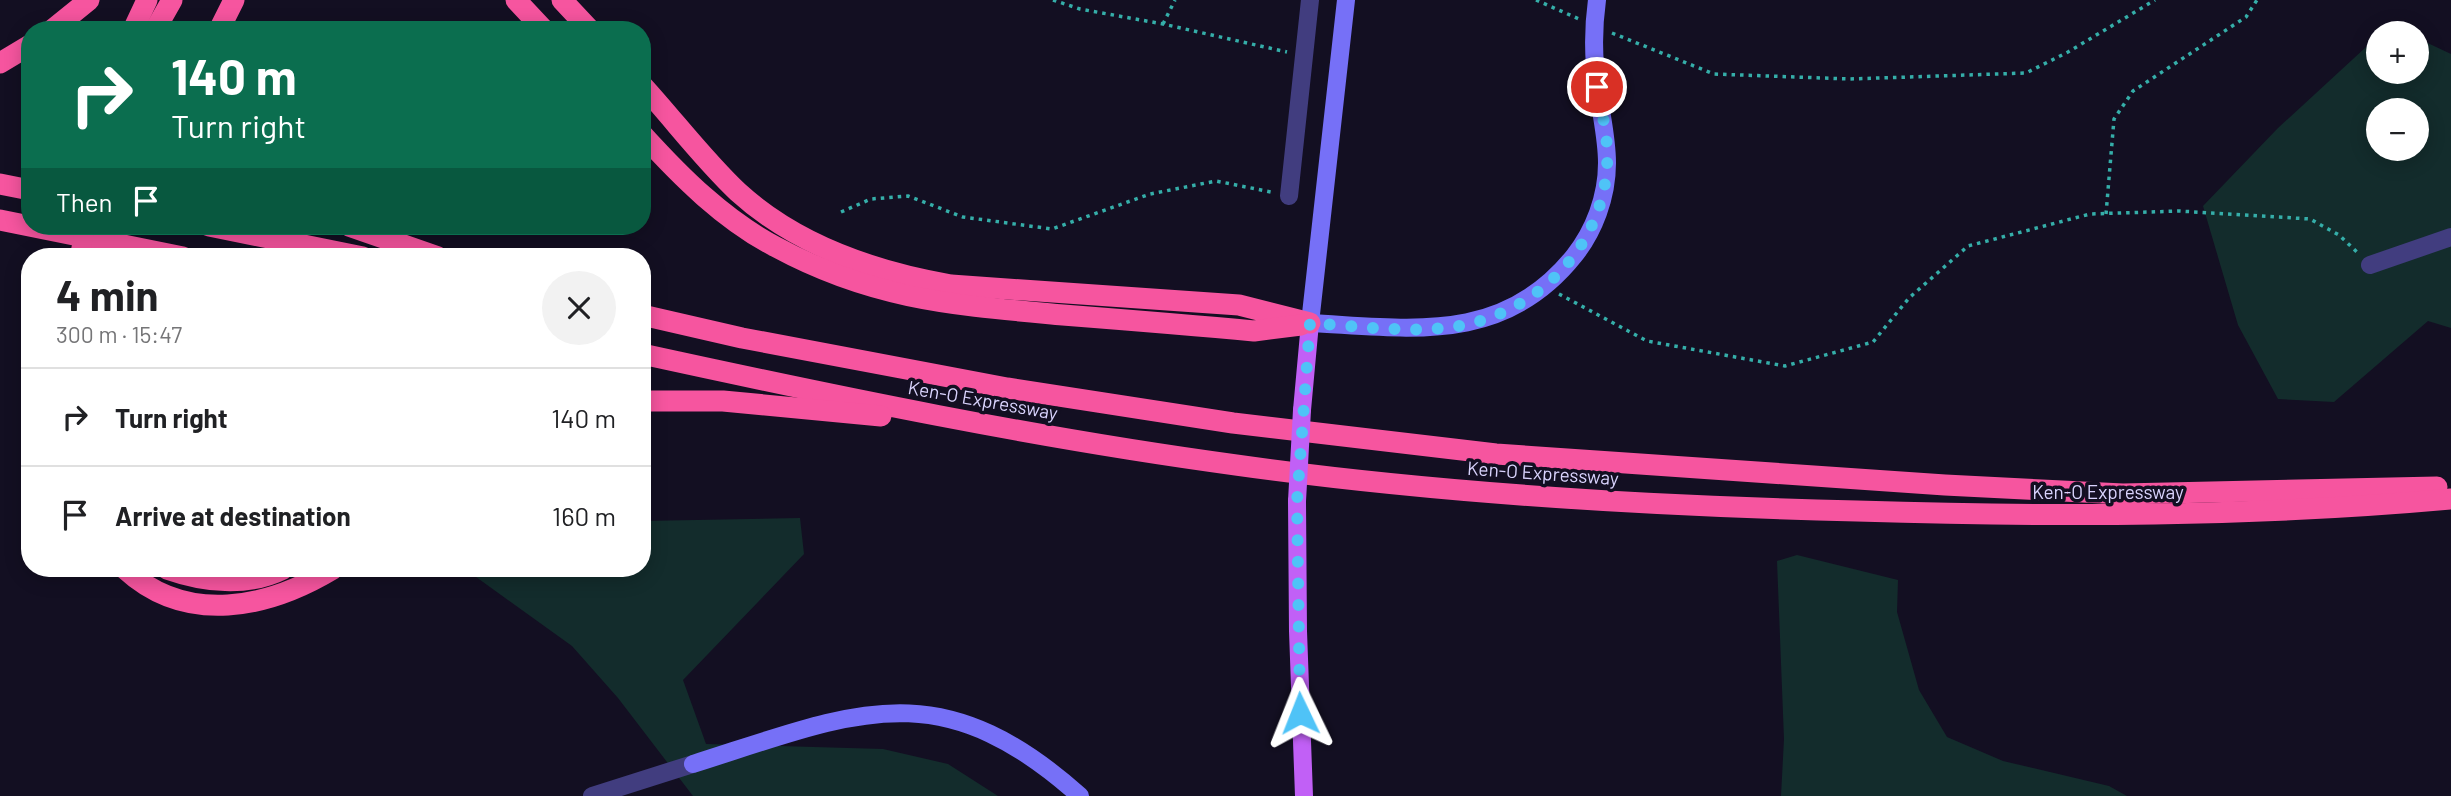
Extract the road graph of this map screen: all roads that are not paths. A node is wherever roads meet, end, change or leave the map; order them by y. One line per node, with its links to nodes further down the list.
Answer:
1 (89, 0): 11 (highway)
2 (147, 0): 12 (highway)
3 (172, 0): 13 (highway)
4 (234, 0): 14 (highway)
5 (510, 0): 10 (highway)
6 (562, 0): 16 (highway)
7 (1310, 0): 23 (street)
8 (1346, 0): 39 (street)
9 (1597, 0): 39 (street)
10 (522, 6): 15 (highway)
11 (63, 21)
12 (137, 21)
13 (160, 21)
14 (224, 21)
15 (536, 21)
16 (582, 21)
17 (21, 50): 18 (highway)
18 (0, 63)
19 (651, 95): 36 (highway)
20 (651, 143): 36 (highway)
21 (0, 184): 22 (highway)
22 (21, 188)
23 (1289, 196)
24 (0, 220): 25 (highway); 26 (highway)
25 (21, 224)
26 (21, 226)
27 (54, 235): 32 (highway)
28 (74, 235): 33 (highway)
29 (254, 235): 34 (highway)
30 (375, 235): 35 (highway)
31 (2451, 237): 37 (street)
32 (101, 248)
33 (138, 248)
34 (318, 248)
35 (412, 248)
36 (820, 257): 39 (highway); 39 (highway)
37 (2370, 265)
38 (651, 318): 43 (highway, Ken-O Expressway)
39 (1310, 323): 51 (main road, bridge)
40 (651, 356): 42 (highway, Ken-O Expressway)
41 (651, 401): 42 (highway)
42 (984, 426): 44 (highway, Ken-O Expressway)
43 (2451, 487)
44 (2451, 499)
45 (136, 577): 48 (highway)
46 (191, 577): 47 (highway)
47 (264, 577)
48 (318, 577)
49 (592, 796): 50 (street)
50 (1080, 796)
51 (1304, 796)

